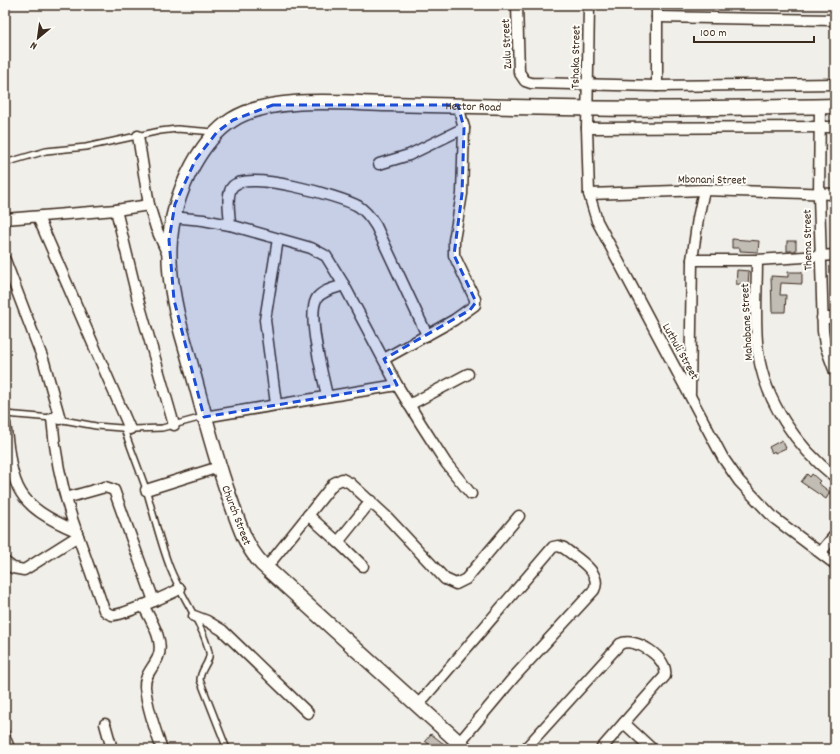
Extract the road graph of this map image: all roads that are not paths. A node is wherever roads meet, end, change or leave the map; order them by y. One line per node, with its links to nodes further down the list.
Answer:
1 (518, 5): 6 (street, Zulu Street)
2 (589, 5): 6 (street, Tshaka Street)
3 (657, 5): 4 (street)
4 (657, 18): 5 (street); 8 (street)
5 (835, 20)
6 (588, 84): 8 (street); 12 (street, Tshaka Street)
7 (835, 84): 8 (street)
8 (657, 86)
9 (458, 105): 12 (street, Hector Road); 15 (street); 17 (street, Hector Road)
10 (820, 106): 11 (street, Hector Road); 12 (street, Hector Road); 13 (street, Thema Street)
11 (835, 106)
12 (588, 108): 16 (street, Luthuli Street)
13 (819, 127): 14 (street); 16 (street); 23 (street, Thema Street)
14 (835, 127)
15 (464, 128): 20 (street); 41 (street)
16 (587, 128): 22 (street, Luthuli Street)
17 (217, 132): 18 (lane); 28 (street, Hector Road)
18 (138, 136): 19 (lane); 25 (street)
19 (5, 163)
20 (379, 164)
21 (704, 190): 22 (street, Mbonani Street); 23 (street, Mbonani Street); 36 (street)
22 (589, 194): 46 (street, Luthuli Street)
23 (819, 194): 24 (street, Mbonani Street); 32 (street, Thema Street)
24 (835, 194)
25 (149, 205): 26 (street); 34 (street)
26 (116, 210): 27 (street); 54 (street)
27 (38, 217): 29 (street); 55 (street)
28 (172, 217): 30 (street); 34 (street, Church Street)
29 (5, 220)
30 (230, 225): 31 (street); 41 (street)
31 (278, 239): 38 (street); 48 (street)
32 (820, 255): 33 (street); 37 (street); 39 (street, Thema Street)
33 (835, 255)
34 (169, 256): 51 (street, Church Street)
35 (5, 260): 52 (street)
36 (692, 260): 37 (street); 46 (street)
37 (756, 260): 57 (street, Mahabane Street)
38 (344, 285): 42 (street); 47 (street)
39 (822, 318): 40 (street); 43 (street, Thema Street)
40 (835, 318)
41 (427, 335): 42 (street)
42 (384, 360): 45 (street)
43 (835, 372)
44 (468, 374): 49 (street)
45 (397, 385): 47 (street); 49 (street)
46 (690, 394): 67 (street, Luthuli Street)
47 (327, 396): 48 (street)
48 (276, 404): 51 (street)
49 (409, 405): 59 (street)
50 (5, 414): 52 (lane)
51 (204, 417): 54 (lane); 56 (street, Church Street)
52 (56, 418): 55 (lane); 60 (street)
53 (5, 423): 64 (street)
54 (174, 425): 55 (lane)
55 (127, 429): 58 (lane)
56 (219, 467): 58 (street); 71 (street, Church Street)
57 (835, 477)
58 (146, 490): 72 (lane)
59 (471, 494)
60 (66, 498): 64 (street); 73 (street)
61 (371, 501): 62 (street); 63 (street); 66 (street)
62 (308, 515): 66 (street); 71 (street)
63 (519, 516)
64 (77, 533): 68 (street); 74 (street)
65 (835, 535): 67 (street)
66 (338, 542): 70 (street)
67 (821, 552): 69 (street, Luthuli Street)
68 (5, 562)
69 (835, 564)
70 (363, 566)
71 (266, 568): 76 (street, Church Street)
72 (180, 590): 73 (street); 75 (lane)
73 (154, 601): 74 (street)
74 (143, 605): 84 (street)
75 (194, 616): 77 (street); 85 (lane)
76 (417, 706): 81 (street, Church Street); 81 (street)
77 (308, 713)
78 (624, 723): 86 (street); 87 (street); 88 (street)
79 (105, 724): 83 (street)
80 (5, 731): 82 (lane)
81 (460, 747)
82 (12, 749)
83 (112, 749)
84 (161, 749)
85 (227, 749)
86 (525, 749)
87 (601, 749)
88 (652, 749)

